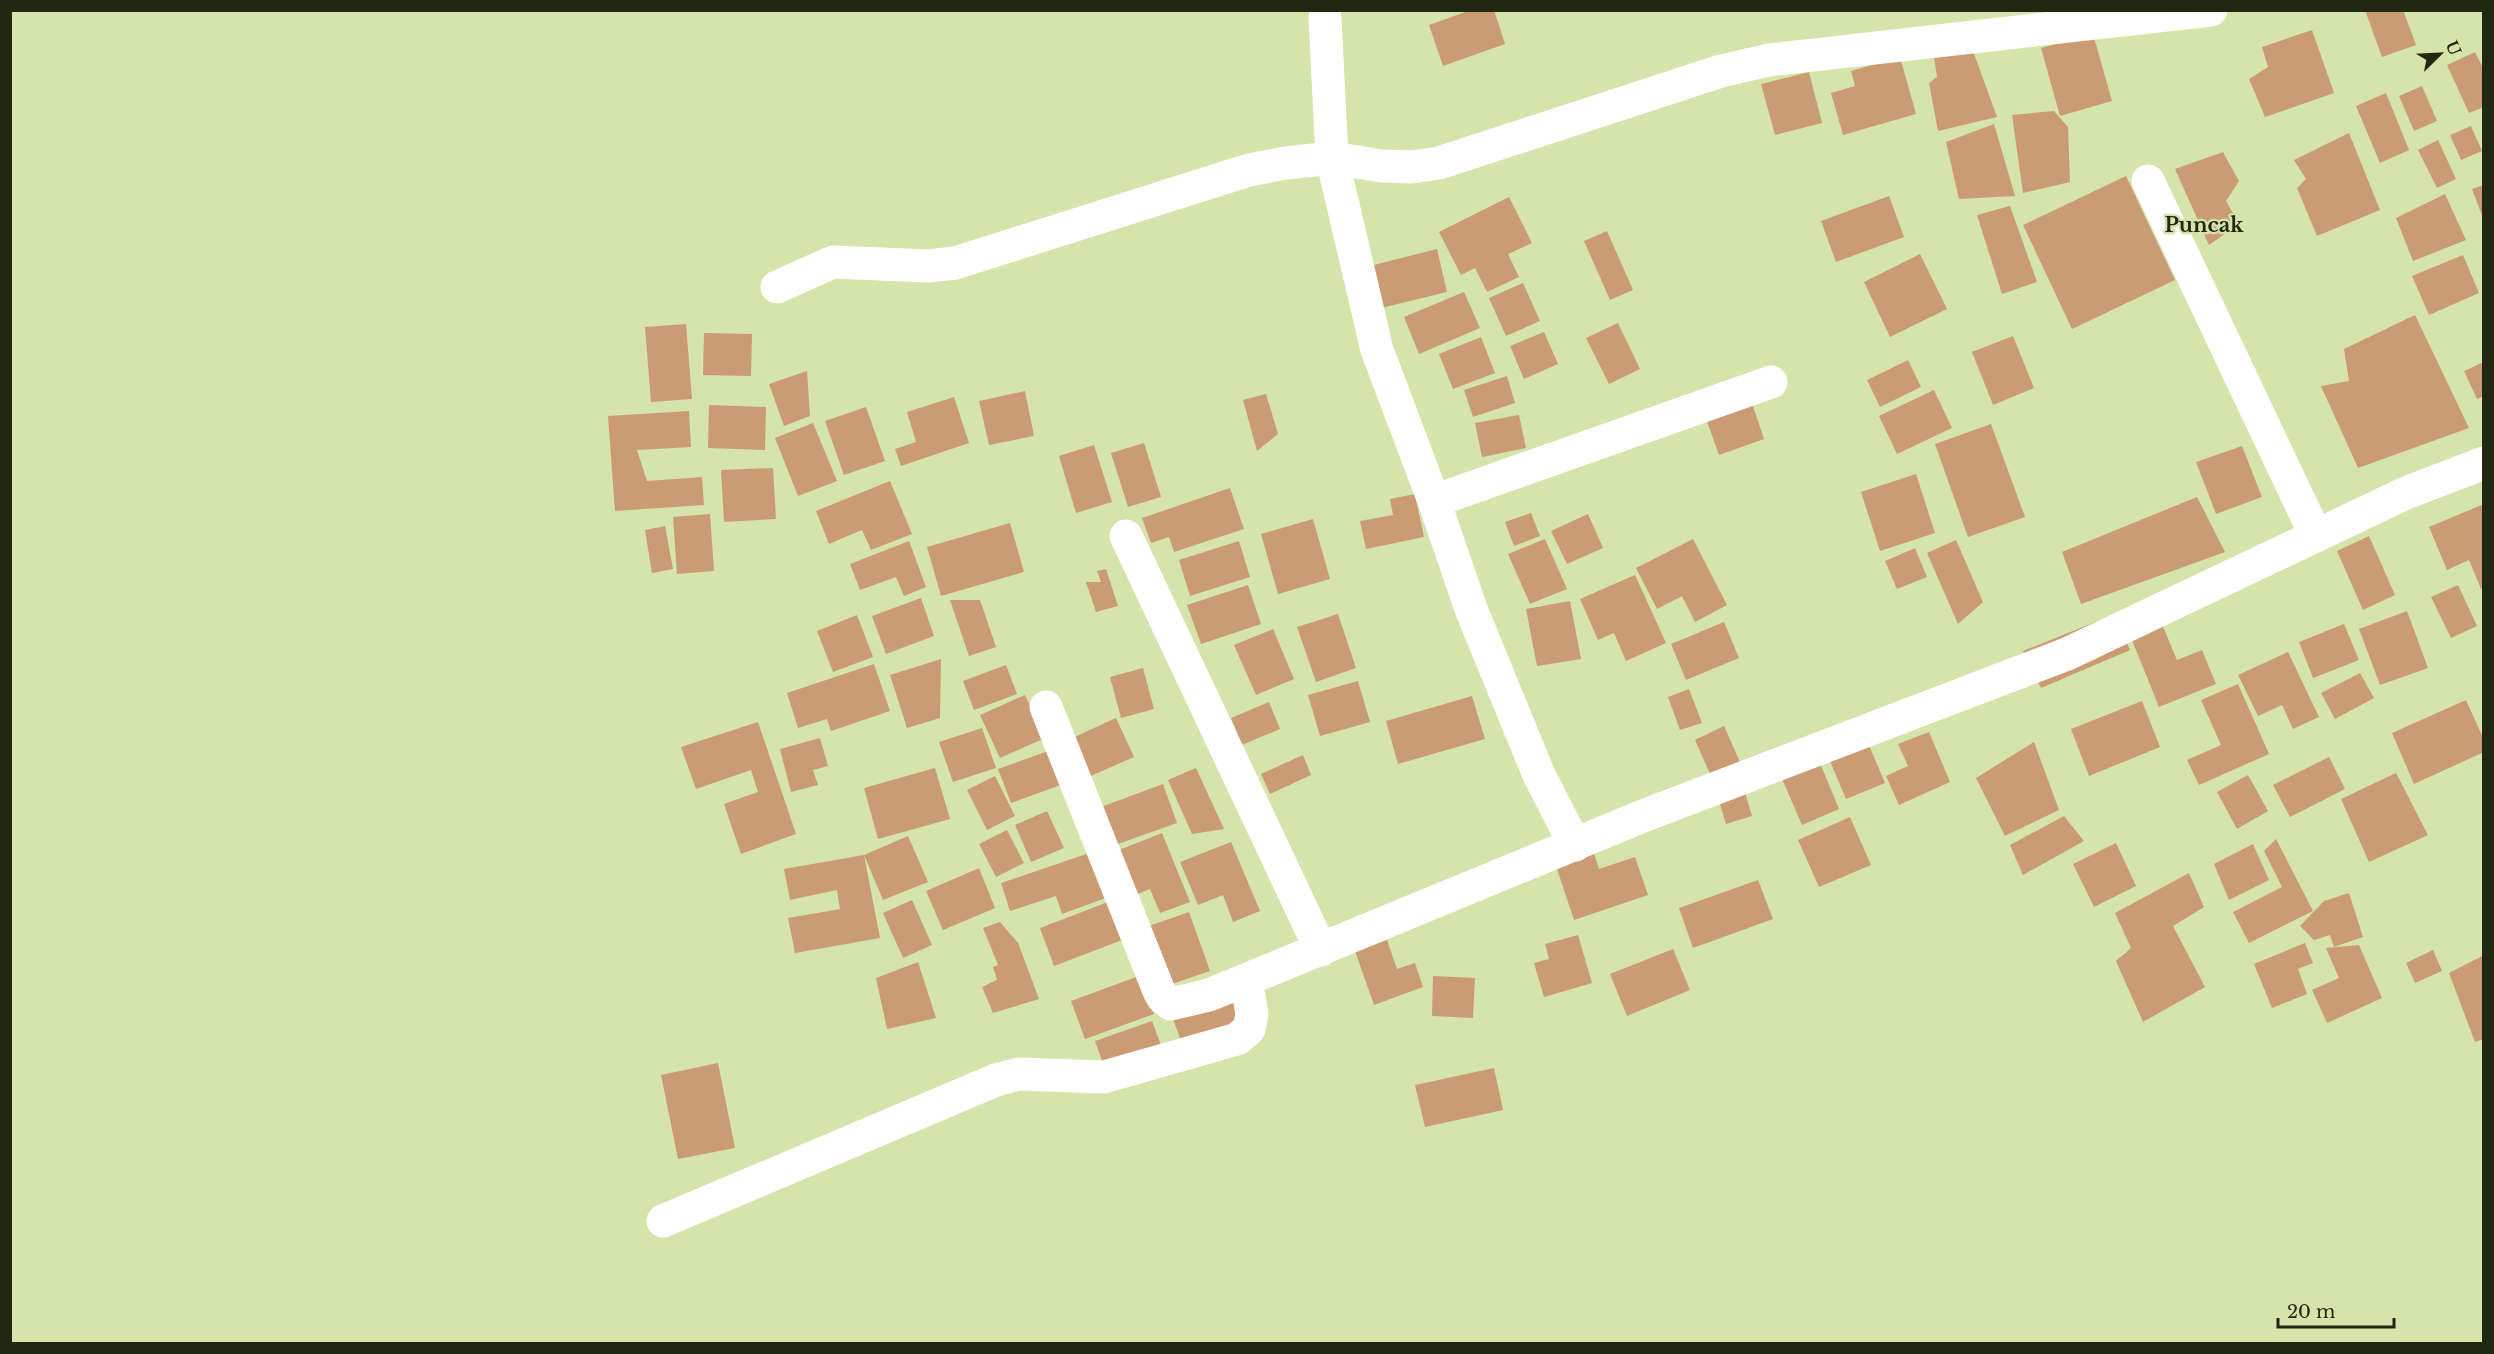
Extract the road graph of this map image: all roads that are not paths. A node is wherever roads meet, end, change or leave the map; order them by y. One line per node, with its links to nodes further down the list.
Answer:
1 (2211, 10): 3 (street)
2 (1326, 18): 3 (street)
3 (1332, 158): 5 (street); 8 (street)
4 (2148, 181): 10 (street)
5 (777, 287)
6 (1771, 382): 8 (street)
7 (2484, 463): 10 (street)
8 (1434, 501): 12 (street)
9 (1126, 536): 13 (street)
10 (2316, 536): 12 (street)
11 (1046, 707): 14 (street)
12 (1575, 845): 13 (street)
13 (1321, 950): 14 (street)
14 (1246, 980): 15 (street)
15 (663, 1221)

